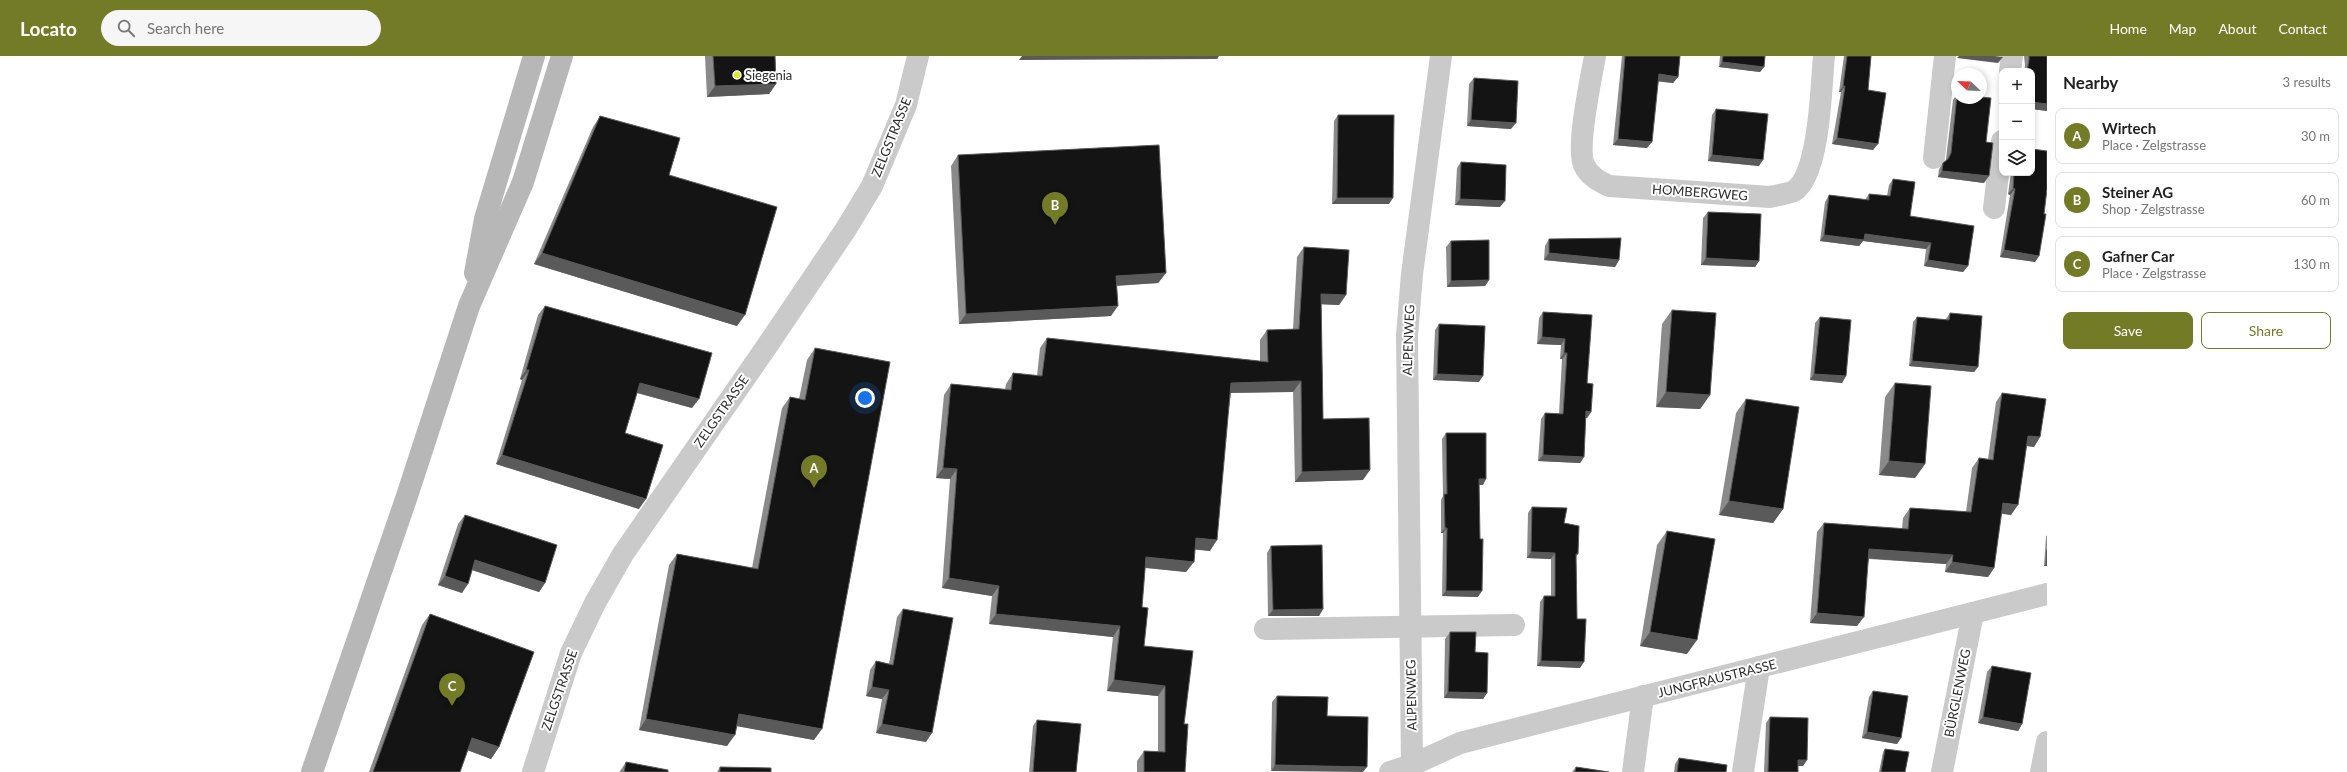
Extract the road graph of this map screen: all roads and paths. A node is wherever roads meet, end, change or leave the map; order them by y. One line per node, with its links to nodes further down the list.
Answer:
1 (534, 56): 13 (main road)
2 (562, 56): 13 (main road)
3 (918, 56): 25 (street, ZELGSTRASSE)
4 (1441, 56): 16 (street, ALPENWEG)
5 (1595, 56): 6 (street, HOMBERGWEG)
6 (1824, 56)
7 (1945, 56): 10 (street)
8 (2012, 56): 9 (street)
9 (2010, 68)
10 (1934, 158)
11 (1999, 166): 12 (street)
12 (1994, 208)
13 (469, 306): 24 (main road)
14 (2047, 594): 15 (street, JUNGFRAUSTRASSE)
15 (1972, 613): 19 (street, JUNGFRAUSTRASSE); 29 (street, BÜRGLENWEG)
16 (1410, 626): 17 (street); 18 (street); 23 (street, ALPENWEG)
17 (1514, 626)
18 (1265, 629)
19 (1759, 668): 20 (street, JUNGFRAUSTRASSE); 28 (street)
20 (1643, 696): 22 (street, JUNGFRAUSTRASSE); 27 (street)
21 (2047, 742): 30 (street)
22 (1435, 762): 23 (street, JUNGFRAUSTRASSE)
23 (1412, 765): 26 (street, JUNGFRAUSTRASSE)
24 (312, 772)
25 (533, 772)
26 (1390, 772)
27 (1632, 772)
28 (1743, 772)
29 (1942, 772)
30 (2041, 772)

